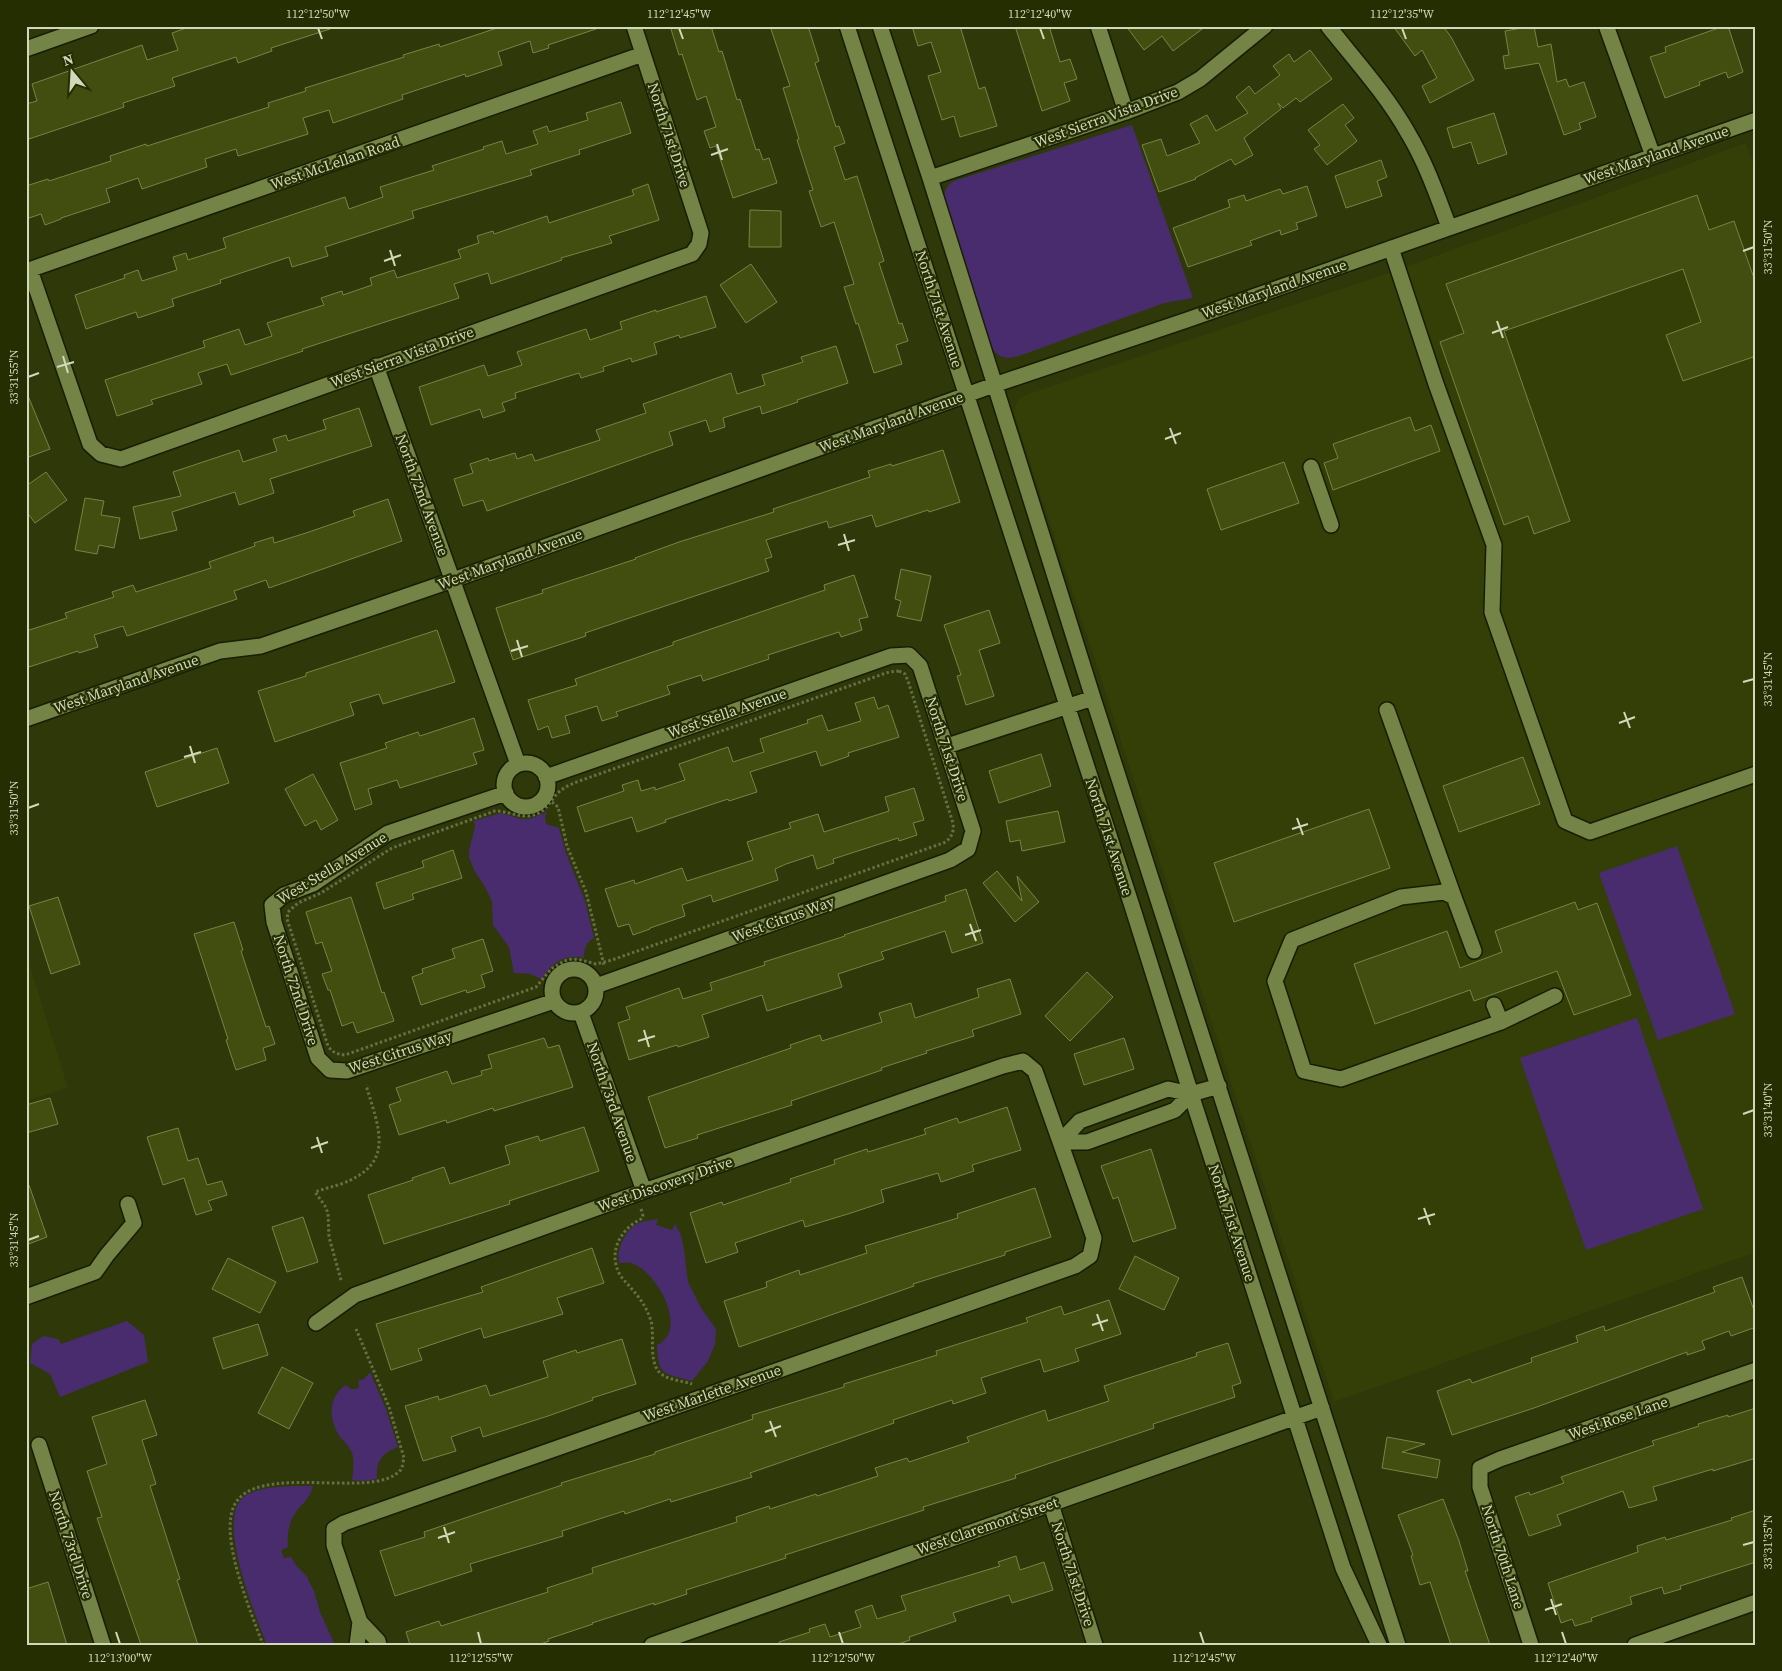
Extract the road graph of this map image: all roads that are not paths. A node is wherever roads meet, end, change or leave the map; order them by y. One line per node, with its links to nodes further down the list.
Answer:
1 (91, 26): 9 (street)
2 (634, 26): 10 (street, North 71st Drive)
3 (848, 26): 21 (street, North 71st Avenue)
4 (880, 26): 14 (street, North 71st Avenue)
5 (1098, 26): 11 (street)
6 (1265, 26): 11 (street, West Sierra Vista Drive)
7 (1328, 26): 15 (street)
8 (1608, 28): 13 (street)
9 (26, 49)
10 (643, 54): 16 (street, North 71st Drive); 18 (street, West McLellan Road)
11 (1126, 112): 14 (street, West Sierra Vista Drive)
12 (1756, 120): 13 (street, West Maryland Avenue)
13 (1653, 156): 15 (street, West Maryland Avenue)
14 (930, 178): 20 (street, North 71st Avenue)
15 (1449, 227): 17 (street, West Maryland Avenue)
16 (699, 244): 19 (street, West Sierra Vista Drive)
17 (1391, 248): 20 (street, West Maryland Avenue); 32 (street)
18 (28, 270): 19 (street, West Sierra Vista Drive)
19 (376, 366): 24 (street, North 72nd Avenue)
20 (994, 385): 21 (street, West Maryland Avenue); 26 (street, North 71st Avenue)
21 (966, 395): 24 (street, West Maryland Avenue); 27 (street, North 71st Avenue)
22 (1311, 467): 23 (street)
23 (1331, 525)
24 (453, 580): 29 (street, West Maryland Avenue); 31 (street, North 72nd Avenue)
25 (909, 654): 30 (street, North 71st Drive); 33 (street, West Stella Avenue)
26 (1093, 698): 27 (street); 46 (street, North 71st Avenue)
27 (1067, 707): 30 (street); 47 (street, North 71st Avenue)
28 (1387, 710): 36 (street)
29 (26, 719)
30 (947, 746): 35 (street, North 71st Drive)
31 (518, 764): 33 (street); 34 (street)
32 (1756, 774)
33 (546, 776): 34 (street)
34 (506, 793): 37 (street, West Stella Avenue)
35 (968, 848): 39 (street, West Citrus Way)
36 (1454, 897): 38 (street); 44 (street)
37 (272, 905): 45 (street, North 72nd Drive)
38 (1474, 951)
39 (596, 986): 41 (street); 43 (street)
40 (1555, 996): 44 (street)
41 (554, 1001): 43 (street); 45 (street, West Citrus Way)
42 (1494, 1004): 44 (street)
43 (581, 1013): 49 (street, North 73rd Avenue)
44 (1500, 1022)
45 (330, 1070)
46 (1219, 1086): 47 (street); 54 (street, North 71st Avenue)
47 (1190, 1094): 48 (street); 48 (street); 55 (street, North 71st Avenue)
48 (1060, 1142): 49 (street, West Discovery Drive); 60 (street, West Marlette Avenue)
49 (644, 1191): 52 (street, West Discovery Drive)
50 (128, 1204): 51 (street)
51 (26, 1296)
52 (316, 1323)
53 (1756, 1370): 57 (street, West Rose Lane)
54 (1322, 1408): 55 (street, West Claremont Street); 67 (street, North 71st Avenue)
55 (1294, 1418): 58 (street, West Claremont Street); 66 (street, North 71st Avenue)
56 (39, 1445): 61 (street, North 73rd Drive)
57 (1480, 1468): 68 (street, North 70th Lane)
58 (1051, 1504): 64 (street, West Claremont Street); 65 (street, North 71st Drive)
59 (1756, 1602): 69 (street)
60 (360, 1622): 62 (street); 63 (street)
61 (103, 1645)
62 (358, 1645)
63 (379, 1645)
64 (652, 1645)
65 (1095, 1645)
66 (1379, 1645)
67 (1398, 1645)
68 (1531, 1645)
69 (1635, 1645)

